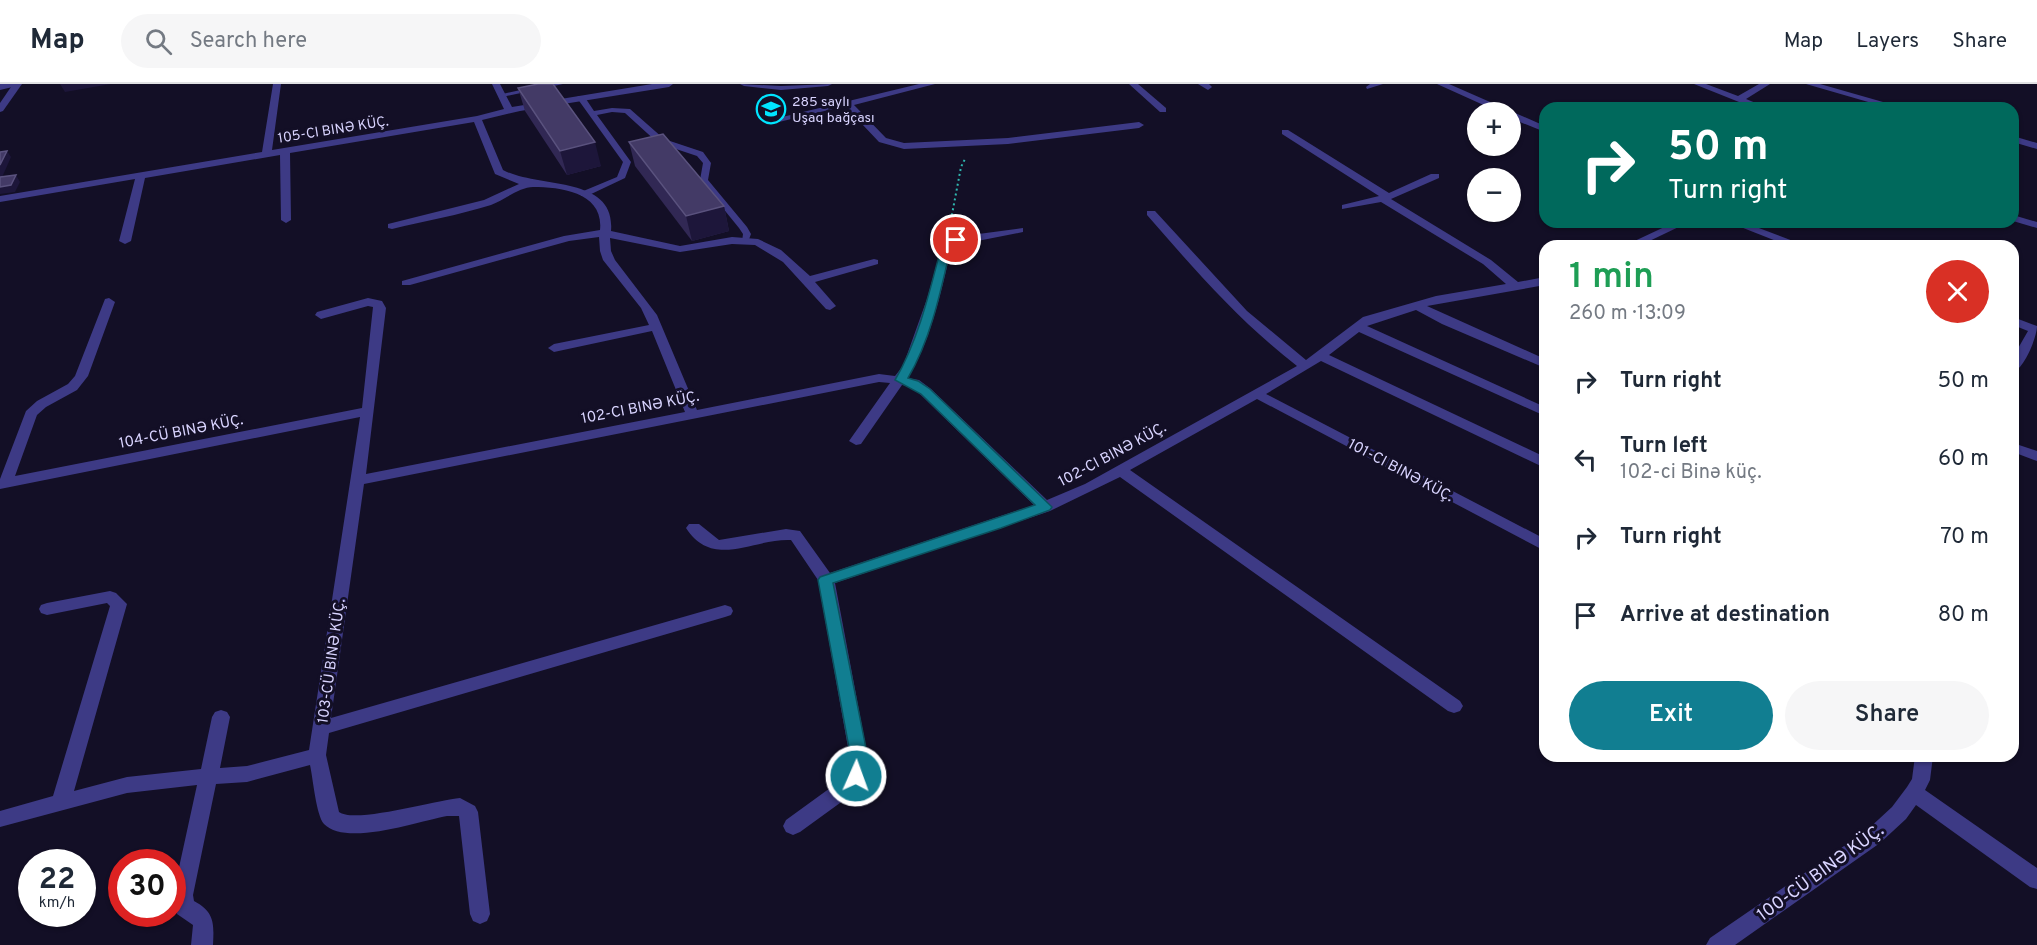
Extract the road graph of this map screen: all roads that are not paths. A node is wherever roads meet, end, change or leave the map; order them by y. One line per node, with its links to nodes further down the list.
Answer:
1 (17, 84): 15 (street); 23 (street)
2 (277, 84): 38 (street)
3 (496, 84): 16 (street)
4 (559, 84): 16 (lane)
5 (669, 84): 14 (street, 105-CI BINƏ KÜÇ.)
6 (744, 84): 7 (lane)
7 (828, 84)
8 (932, 84): 22 (street)
9 (1133, 84): 24 (street)
10 (1442, 84): 19 (street)
11 (1698, 84): 18 (street)
12 (1766, 84): 18 (street)
13 (1810, 84): 21 (street)
14 (637, 86): 17 (street, 105-CI BINƏ KÜÇ.)
15 (0, 87)
16 (502, 95): 25 (street)
17 (581, 98): 25 (street, 105-CI BINƏ KÜÇ.); 26 (lane)
18 (1740, 99): 20 (street)
19 (1483, 102)
20 (1748, 102)
21 (1877, 102)
22 (848, 105): 27 (street); 30 (street)
23 (0, 109)
24 (1163, 110)
25 (509, 111): 29 (street, 105-CI BINƏ KÜÇ.)
26 (592, 113): 35 (lane); 40 (lane)
27 (779, 119)
28 (1521, 119): 31 (street)
29 (477, 120): 36 (street, 105-CI BINƏ KÜÇ.); 43 (street)
30 (1139, 124)
31 (1539, 126)
32 (1285, 132): 45 (street)
33 (2019, 141): 34 (street)
34 (2037, 146)
35 (681, 148): 37 (lane); 57 (lane)
36 (285, 150): 38 (street, 105-CI BINƏ KÜÇ.); 49 (street)
37 (671, 151)
38 (267, 153): 41 (street, 105-CI BINƏ KÜÇ.)
39 (639, 160): 40 (lane)
40 (627, 162): 44 (lane)
41 (141, 174): 46 (street, 105-CI BINƏ KÜÇ.); 60 (street)
42 (1435, 176): 45 (street)
43 (526, 185): 44 (street); 52 (street)
44 (584, 194): 56 (street)
45 (1388, 197): 47 (street); 65 (street)
46 (0, 199)
47 (1346, 207)
48 (1151, 213): 78 (street)
49 (286, 220)
50 (2019, 220): 51 (street)
51 (2037, 225)
52 (392, 226)
53 (1670, 228): 58 (street)
54 (1749, 228): 59 (street)
55 (1019, 230): 79 (street)
56 (607, 233): 57 (street); 64 (street); 72 (street)
57 (745, 240): 62 (street)
58 (1644, 240)
59 (1783, 240)
60 (125, 241)
61 (874, 262): 62 (street)
62 (808, 280): 68 (street)
63 (1539, 282): 65 (street, 102-CI BINƏ KÜÇ.)
64 (406, 283)
65 (1516, 286): 67 (street, 102-CI BINƏ KÜÇ.)
66 (109, 302): 90 (street)
67 (1416, 305): 71 (street, 102-CI BINƏ KÜÇ.); 77 (street)
68 (830, 306)
69 (321, 315): 82 (street, 103-CÜ BINƏ KÜÇ.)
70 (2019, 323): 73 (street)
71 (1358, 326): 75 (street, 102-CI BINƏ KÜÇ.); 81 (street)
72 (655, 327): 74 (street); 83 (street)
73 (2036, 329): 76 (street)
74 (554, 348)
75 (1320, 355): 78 (street, 102-CI BINƏ KÜÇ.); 87 (street)
76 (2019, 358)
77 (1539, 361)
78 (1306, 366): 80 (street, 102-CI BINƏ KÜÇ.)
79 (901, 380): 83 (street, 102-CI BINƏ KÜÇ.); 84 (street); 91 (street, 102-CI BINƏ KÜÇ.)
80 (1257, 393): 88 (street, 102-CI BINƏ KÜÇ.); 93 (street, 101-CI BINƏ KÜÇ.)
81 (1539, 409)
82 (368, 411): 89 (street, 103-CÜ BINƏ KÜÇ.); 90 (street, 104-CÜ BINƏ KÜÇ.)
83 (692, 413): 89 (street, 102-CI BINƏ KÜÇ.)
84 (856, 441)
85 (2019, 449): 86 (street)
86 (2037, 456)
87 (1539, 460)
88 (1120, 470): 91 (street, 102-CI BINƏ KÜÇ.); 97 (street)
89 (357, 481): 99 (street, 103-CÜ BINƏ KÜÇ.)
90 (3, 483)
91 (1045, 507): 94 (street)
92 (694, 528): 94 (street)
93 (1539, 543)
94 (826, 580): 106 (street)
95 (47, 609): 104 (street)
96 (725, 611): 99 (street)
97 (1454, 706)
98 (221, 717): 102 (street)
99 (322, 728): 100 (street, 103-CÜ BINƏ KÜÇ.)
100 (317, 754): 102 (street); 108 (street)
101 (1923, 762): 103 (street, 100-CÜ BINƏ KÜÇ.)
102 (207, 776): 104 (street); 109 (street)
103 (1914, 793): 107 (street); 110 (street, 100-CÜ BINƏ KÜÇ.)
104 (61, 803): 105 (street)
105 (0, 819)
106 (793, 826)
107 (2037, 880)
108 (480, 914)
109 (202, 945)
110 (1717, 945)

